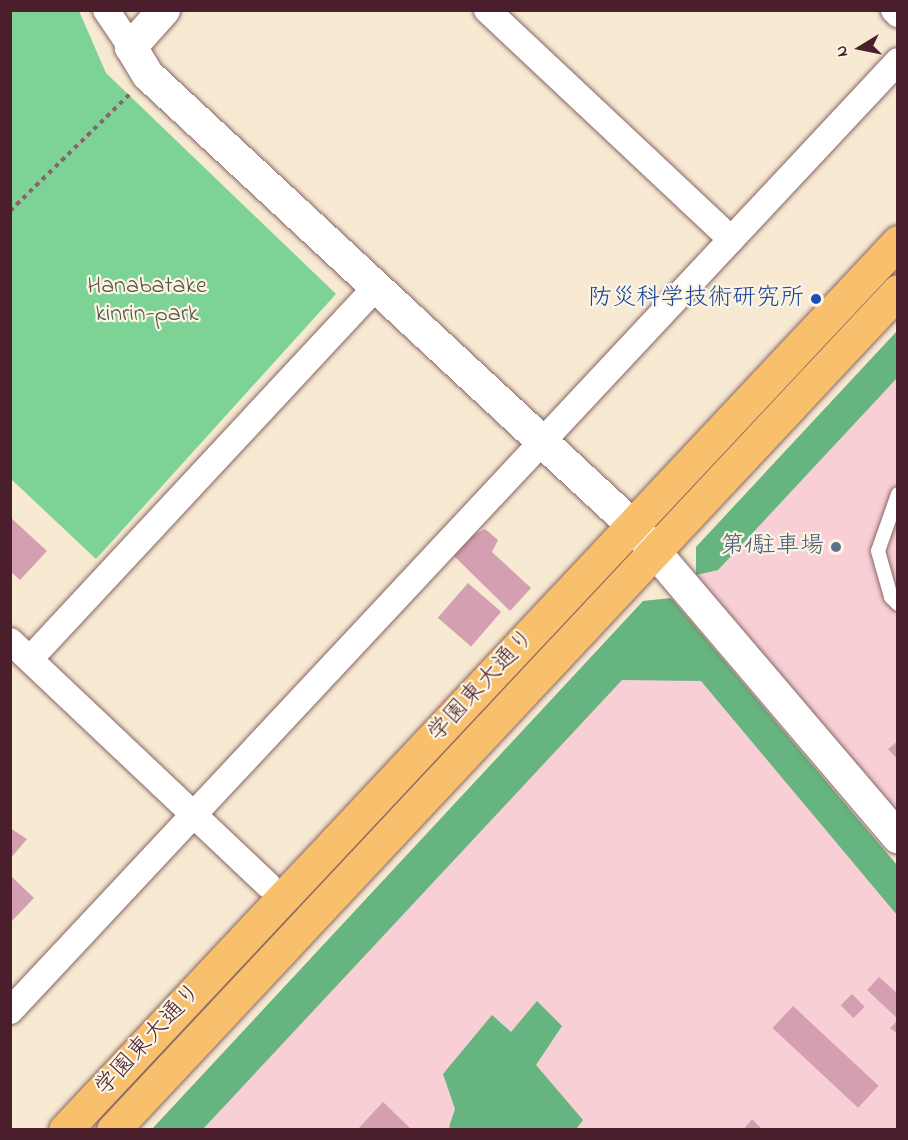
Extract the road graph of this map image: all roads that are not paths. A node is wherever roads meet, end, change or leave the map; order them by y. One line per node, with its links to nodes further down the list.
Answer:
1 (106, 10): 6 (street)
2 (164, 10): 6 (street)
3 (487, 10): 8 (street)
4 (894, 10): 5 (street)
5 (897, 14)
6 (131, 47): 10 (street)
7 (897, 61): 8 (street)
8 (731, 239): 12 (street)
9 (897, 242): 14 (main road, 学園東大通り)
10 (377, 286): 12 (street); 17 (street)
11 (897, 291): 14 (main road, 学園東大通り)
12 (542, 442): 14 (street); 18 (street)
13 (897, 494): 15 (lane)
14 (643, 537): 19 (street); 22 (main road, 学園東大通り); 23 (main road, 学園東大通り)
15 (897, 604)
16 (10, 641): 17 (street)
17 (30, 659): 18 (street)
18 (194, 815): 20 (street); 21 (street)
19 (897, 837)
20 (268, 885)
21 (11, 1010)
22 (65, 1130)
23 (113, 1130)

